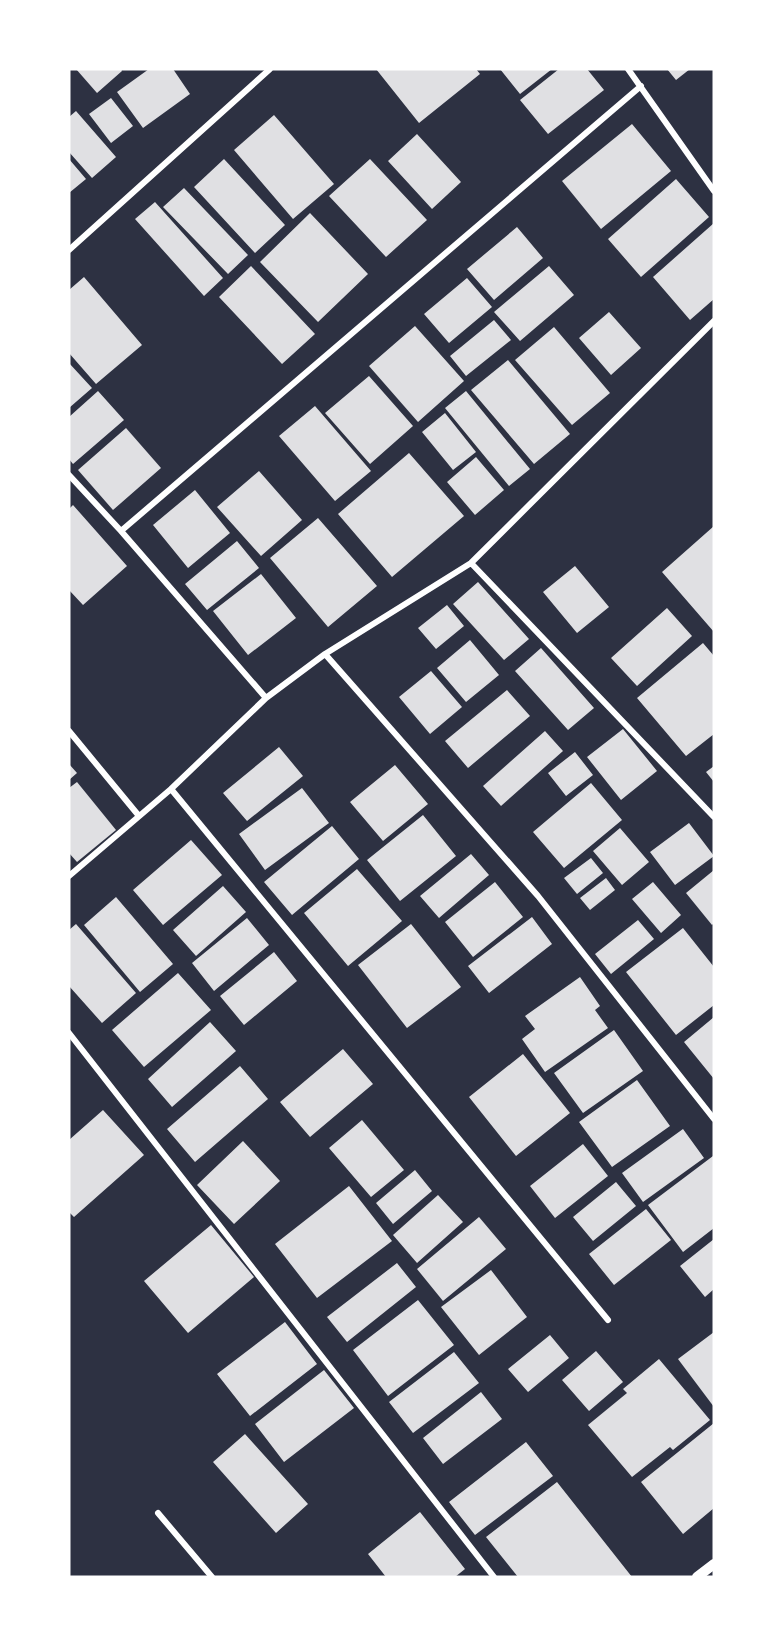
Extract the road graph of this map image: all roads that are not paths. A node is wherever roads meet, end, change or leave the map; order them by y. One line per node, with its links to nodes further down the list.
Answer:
1 (270, 69): 5 (street)
2 (628, 69): 3 (street)
3 (641, 86): 4 (street); 8 (street)
4 (714, 191)
5 (69, 250)
6 (714, 321): 9 (street)
7 (69, 475): 8 (street)
8 (120, 531): 11 (street)
9 (471, 562): 10 (street); 15 (street)
10 (325, 654): 11 (street); 18 (street)
11 (267, 698): 13 (street)
12 (69, 731): 14 (street)
13 (171, 789): 14 (street); 19 (street)
14 (139, 816): 16 (street)
15 (714, 817)
16 (69, 876)
17 (69, 1033): 23 (street)
18 (714, 1119)
19 (608, 1320)
20 (158, 1514): 22 (street)
21 (714, 1564): 24 (street)
22 (212, 1577)
23 (494, 1577)
24 (697, 1577)

